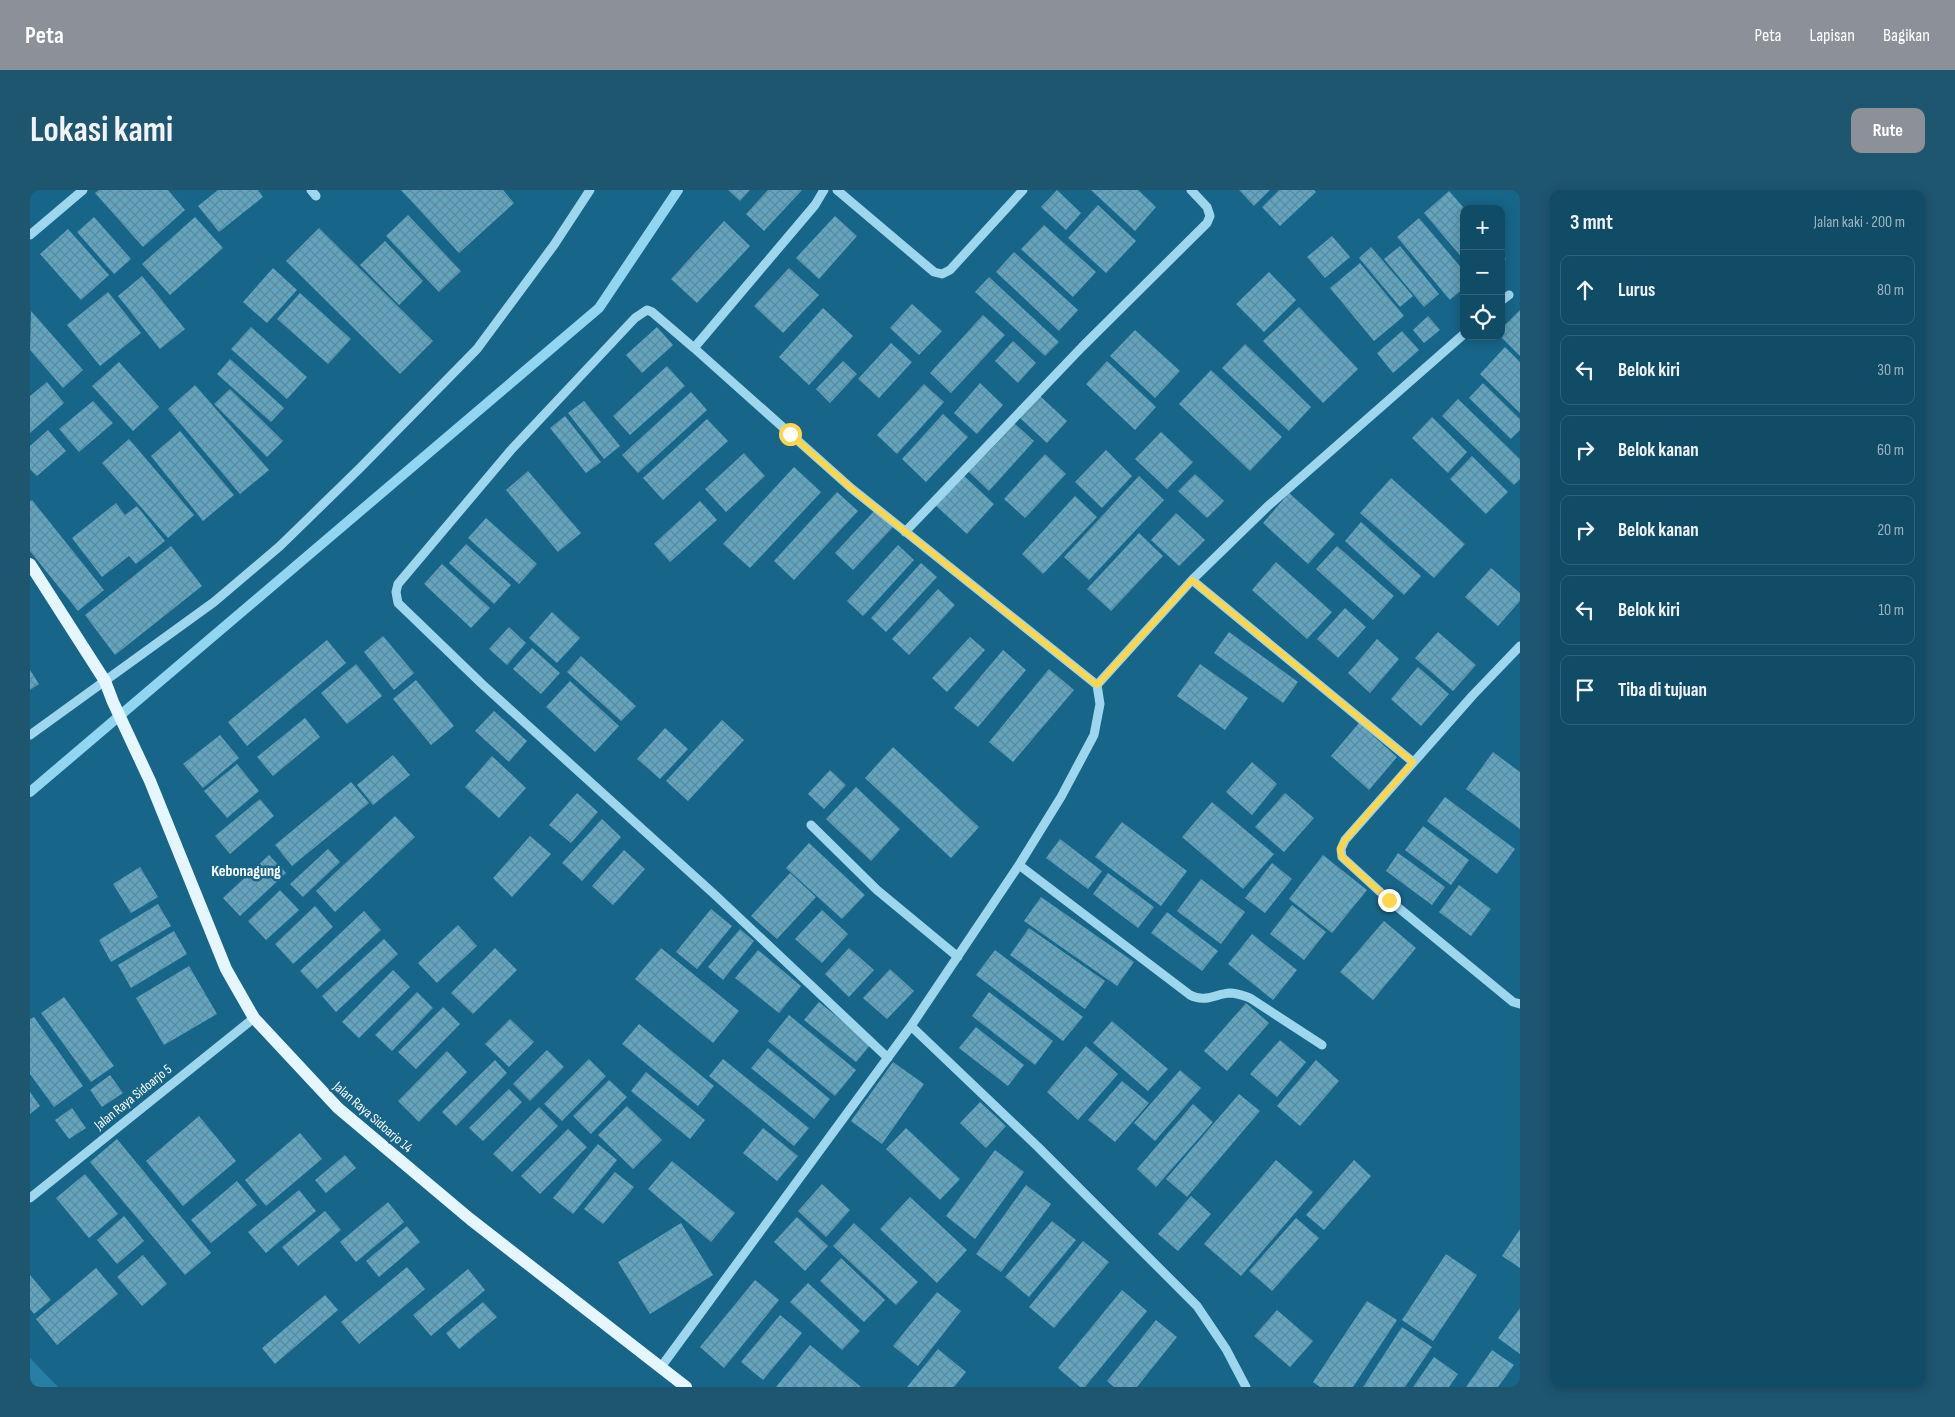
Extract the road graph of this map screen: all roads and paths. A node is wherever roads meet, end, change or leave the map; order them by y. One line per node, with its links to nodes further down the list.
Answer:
1 (83, 190): 7 (street)
2 (590, 190): 16 (street)
3 (824, 190): 11 (street)
4 (837, 190): 5 (street)
5 (1023, 190)
6 (1191, 190): 12 (street)
7 (30, 235)
8 (1509, 294): 9 (street)
9 (1505, 298)
10 (1460, 338): 14 (street)
11 (694, 348): 12 (street); 27 (street)
12 (905, 532): 17 (street)
13 (30, 564): 16 (main road, Jalan Raya Sidoarjo 14)
14 (1192, 580): 17 (street); 19 (street)
15 (1520, 646): 19 (street)
16 (105, 681): 18 (street); 24 (main road, Jalan Raya Sidoarjo 14)
17 (1097, 685): 21 (street)
18 (30, 735)
19 (1413, 762): 23 (street)
20 (811, 824): 22 (street)
21 (1019, 865): 22 (street); 26 (street)
22 (958, 956): 25 (street)
23 (1520, 1004)
24 (254, 1018): 28 (street, Jalan Raya Sidoarjo 5); 29 (main road, Jalan Raya Sidoarjo 14)
25 (911, 1026): 27 (street); 31 (street)
26 (1322, 1045)
27 (888, 1058): 29 (street)
28 (30, 1198)
29 (661, 1367): 30 (main road, Jalan Raya Sidoarjo 14)
30 (686, 1387)
31 (1246, 1387)

